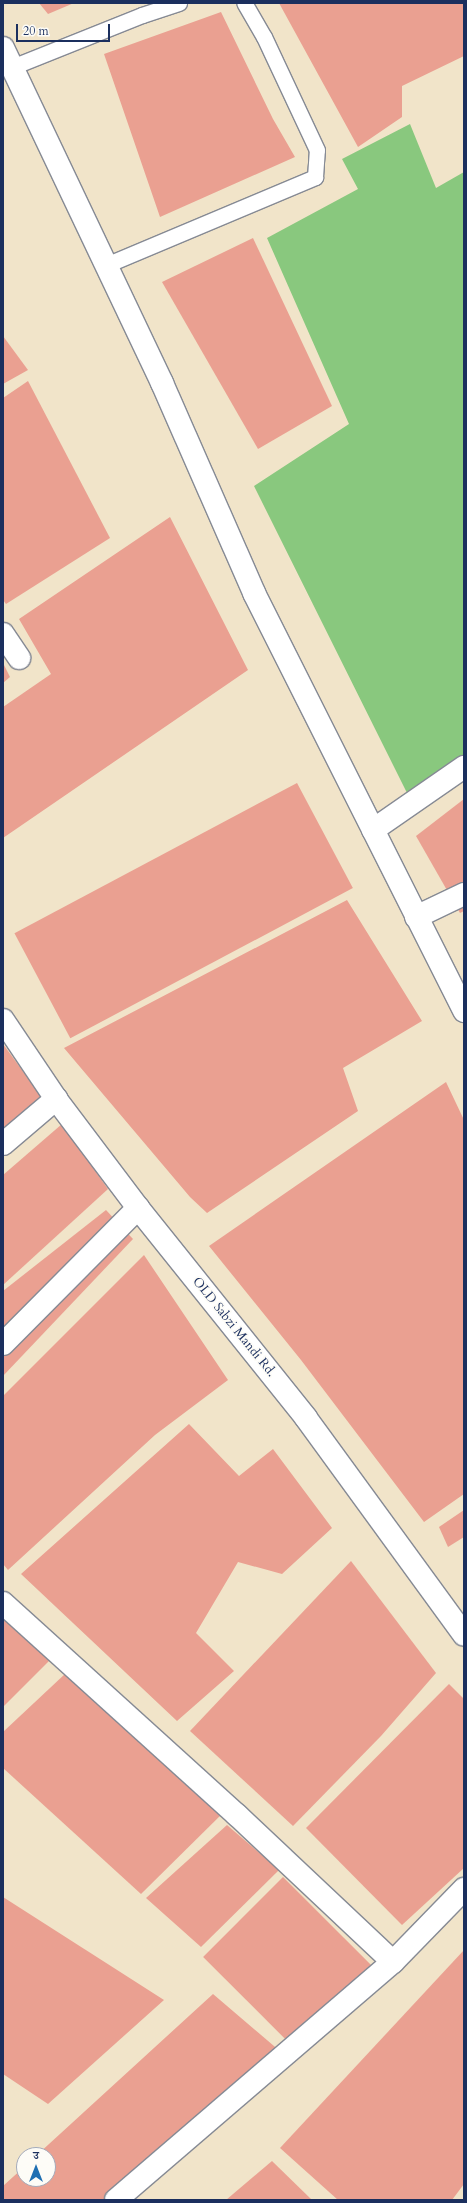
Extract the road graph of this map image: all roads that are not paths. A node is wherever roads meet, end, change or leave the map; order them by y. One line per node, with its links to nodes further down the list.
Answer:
1 (179, 3): 3 (lane)
2 (244, 3): 4 (lane)
3 (8, 57): 4 (street)
4 (106, 264): 8 (street)
5 (3, 634): 6 (street)
6 (19, 658)
7 (464, 767): 8 (street)
8 (373, 830): 10 (street)
9 (464, 894): 10 (street)
10 (416, 917): 11 (street)
11 (464, 1010)
12 (3, 1020): 13 (street, OLD Sabzi Mandi Rd.)
13 (56, 1099): 14 (street); 15 (street, OLD Sabzi Mandi Rd.)
14 (3, 1144)
15 (138, 1208): 16 (street); 18 (street, OLD Sabzi Mandi Rd.)
16 (3, 1344)
17 (3, 1603): 20 (street)
18 (464, 1635)
19 (464, 1889): 20 (street)
20 (393, 1962): 21 (street)
21 (116, 2200)

